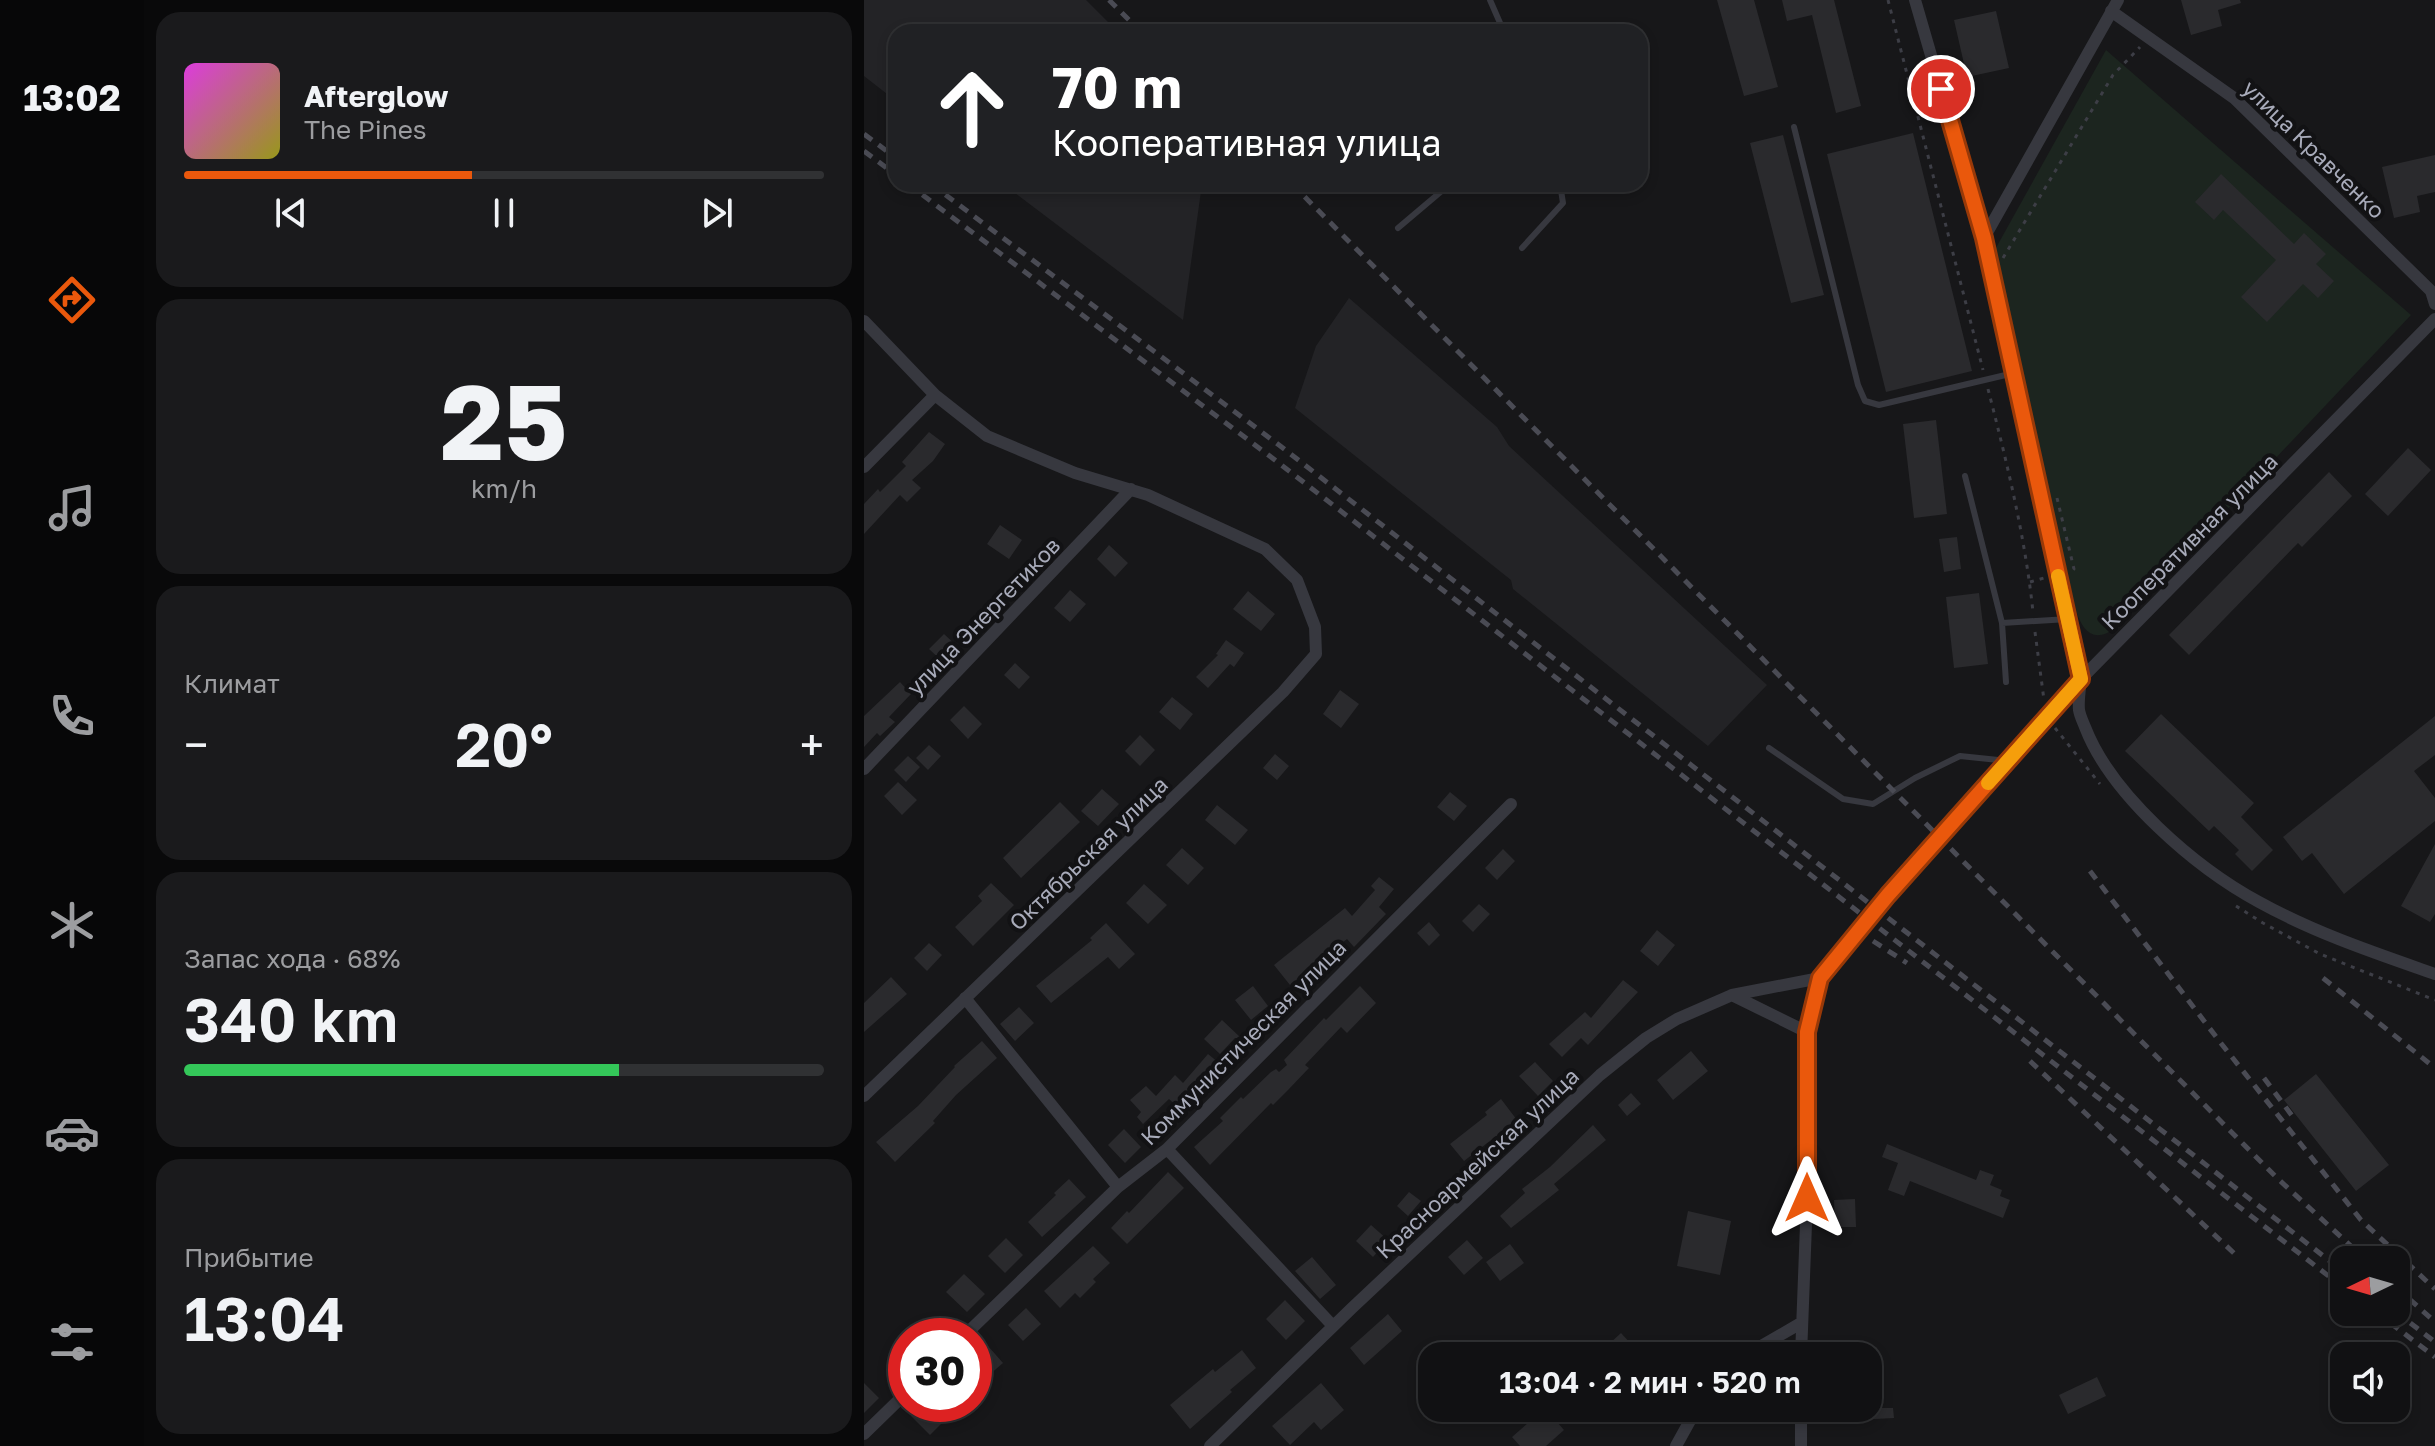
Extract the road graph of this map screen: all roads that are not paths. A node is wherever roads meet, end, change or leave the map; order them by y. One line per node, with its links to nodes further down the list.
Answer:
1 (1490, 0): 4 (lane)
2 (1915, 0): 9 (street)
3 (2114, 6): 9 (street); 11 (street, улица Кравченко)
4 (1500, 24)
5 (1794, 127): 14 (lane)
6 (1441, 192): 8 (lane)
7 (1561, 192): 10 (lane)
8 (1398, 228)
9 (1984, 238): 14 (street)
10 (1522, 248)
11 (2435, 304)
12 (2435, 319): 21 (street, Кооперативная улица)
13 (864, 321): 15 (street)
14 (2014, 373): 19 (street)
15 (935, 395): 16 (street); 18 (street)
16 (864, 467)
17 (1965, 476): 20 (lane)
18 (1131, 489): 25 (street, улица Энергетиков); 30 (street, Октябрьская улица)
19 (2068, 619): 20 (lane); 21 (street)
20 (2002, 623): 22 (lane)
21 (2081, 679): 24 (street, Кооперативная улица); 27 (street)
22 (2006, 682)
23 (1769, 748): 24 (lane)
24 (2008, 761): 28 (street, Кооперативная улица)
25 (864, 769)
26 (1511, 804): 33 (street, Коммунистическая улица)
27 (2435, 974)
28 (1820, 978): 29 (street); 31 (street, Кооперативная улица)
29 (1732, 995): 31 (street); 37 (street, Красноармейская улица)
30 (965, 998): 32 (street, Октябрьская улица); 34 (street)
31 (1807, 1032): 36 (street, Кооперативная улица)
32 (864, 1096)
33 (1167, 1149): 34 (street, Коммунистическая улица); 37 (street)
34 (1118, 1187): 35 (street, Коммунистическая улица)
35 (983, 1318)
36 (1801, 1323): 38 (street); 39 (street, Кооперативная улица)
37 (1333, 1326): 44 (street, Красноармейская улица)
38 (1768, 1342)
39 (1801, 1342)
40 (888, 1411): 43 (street)
41 (1689, 1422): 45 (street)
42 (1801, 1422): 46 (street)
43 (864, 1434)
44 (1210, 1446)
45 (1676, 1446)
46 (1801, 1446)

